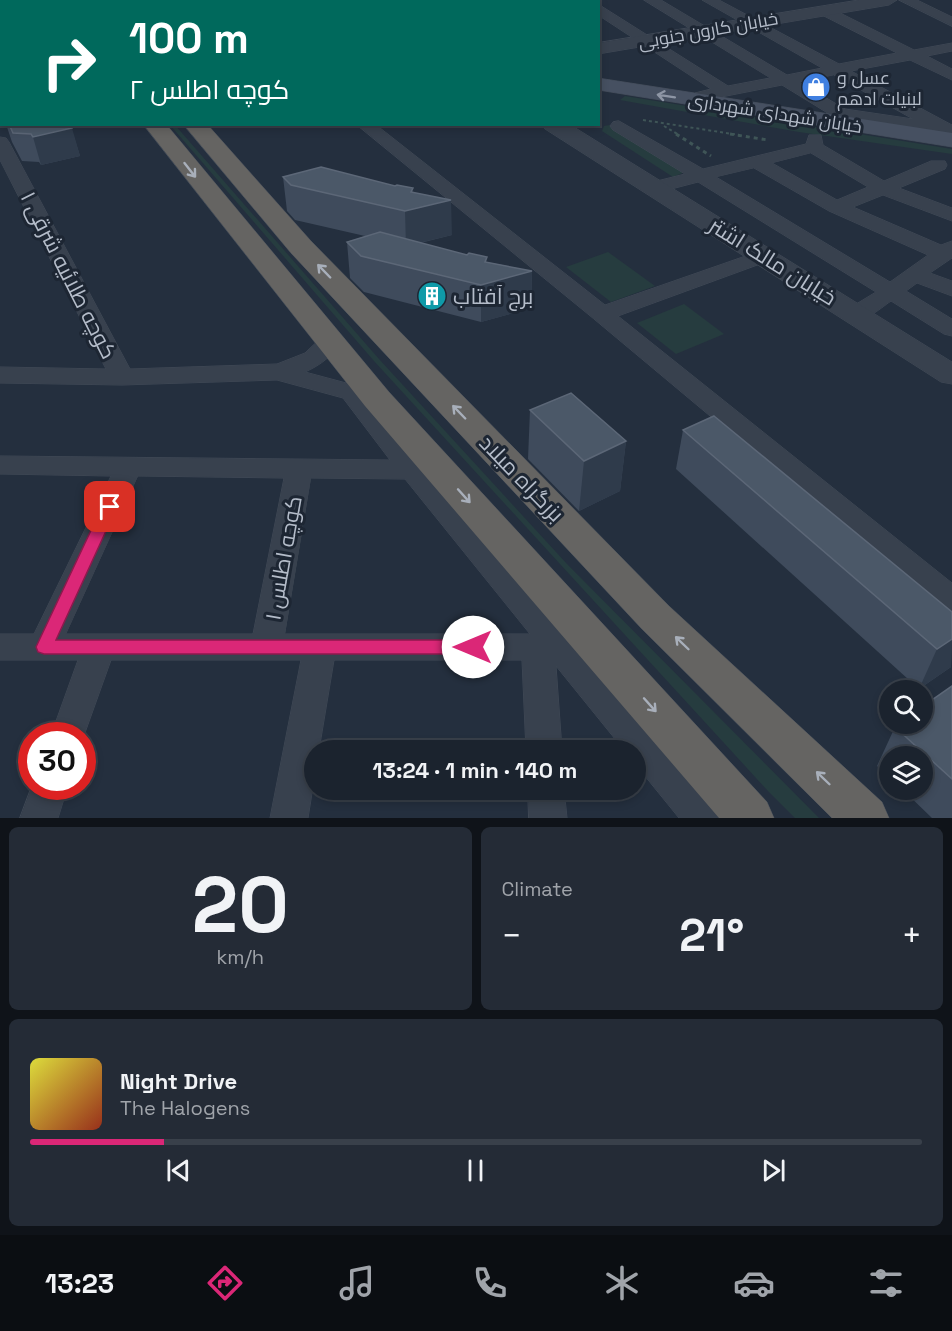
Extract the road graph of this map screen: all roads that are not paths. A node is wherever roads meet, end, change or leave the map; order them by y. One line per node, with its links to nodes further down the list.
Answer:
1 (651, 0): 9 (street)
2 (709, 0): 7 (street)
3 (889, 0): 6 (street, خیابان کارون جنوبی)
4 (906, 0): 8 (street)
5 (600, 9): 10 (street)
6 (825, 11): 7 (street, خیابان کارون جنوبی); 13 (street)
7 (748, 21): 9 (street, خیابان کارون جنوبی); 14 (street)
8 (952, 22)
9 (703, 31): 10 (street, خیابان کارون جنوبی); 16 (street)
10 (648, 40): 12 (street, خیابان کارون جنوبی); 18 (street)
11 (952, 46): 13 (street)
12 (600, 49)
13 (912, 55): 14 (street); 15 (street)
14 (837, 69): 16 (street); 28 (street)
15 (952, 75)
16 (784, 80): 18 (street); 20 (street)
17 (600, 91): 26 (main road, خیابان شهدای شهرداری, one-way to 17); 30 (main road, خیابان شهدای شهرداری)
18 (725, 91): 19 (street)
19 (702, 96)
20 (839, 113): 26 (street); 28 (street)
21 (156, 126): 47 (highway, one-way to 47)
22 (196, 126): 74 (highway, بزرگراه میلاد, one-way to 22)
23 (556, 126): 31 (street, خیابان مالک اشتر)
24 (581, 126): 31 (street)
25 (619, 126): 34 (street)
26 (863, 127): 28 (main road, خیابان شهدای شهرداری)
27 (368, 128): 44 (street)
28 (949, 133)
29 (0, 142): 51 (street, کوچه طلائیه شرقی ۱)
30 (814, 143): 32 (street); 33 (main road, خیابان شهدای شهرداری); 36 (street)
31 (592, 148): 35 (street, خیابان مالک اشتر)
32 (755, 162): 34 (street); 37 (street)
33 (948, 165): 36 (street)
34 (698, 175): 35 (street); 43 (street)
35 (656, 187): 40 (street, خیابان مالک اشتر)
36 (883, 188): 37 (street); 38 (street)
37 (836, 207): 39 (street)
38 (952, 215)
39 (948, 251): 41 (street)
40 (764, 256): 44 (street); 45 (street, خیابان مالک اشتر)
41 (914, 275): 42 (street); 43 (street)
42 (952, 289)
43 (891, 292): 45 (street); 46 (street)
44 (602, 314): 57 (street)
45 (856, 314): 50 (street, خیابان مالک اشتر)
46 (952, 329)
47 (331, 341): 48 (street); 52 (highway)
48 (277, 372): 51 (street); 52 (street)
49 (0, 375): 51 (street)
50 (952, 375)
51 (122, 377)
52 (364, 396): 56 (street); 64 (highway, one-way to 64)
53 (0, 465): 54 (street)
54 (129, 467): 55 (street); 59 (street)
55 (299, 469): 56 (street); 61 (street, کوچه اطلس ۱)
56 (412, 470): 63 (street)
57 (952, 600)
58 (0, 647): 59 (street)
59 (44, 647): 60 (street)
60 (99, 647): 61 (street); 65 (street)
61 (267, 647): 62 (street)
62 (320, 647): 63 (street); 70 (street)
63 (550, 647): 64 (street); 66 (street); 72 (street)
64 (599, 647): 73 (highway, one-way to 73)
65 (73, 722)
66 (545, 740)
67 (45, 800): 69 (street)
68 (547, 800): 71 (street)
69 (39, 818)
70 (289, 818)
71 (548, 818)
72 (702, 818)
73 (750, 818)
74 (865, 818)

